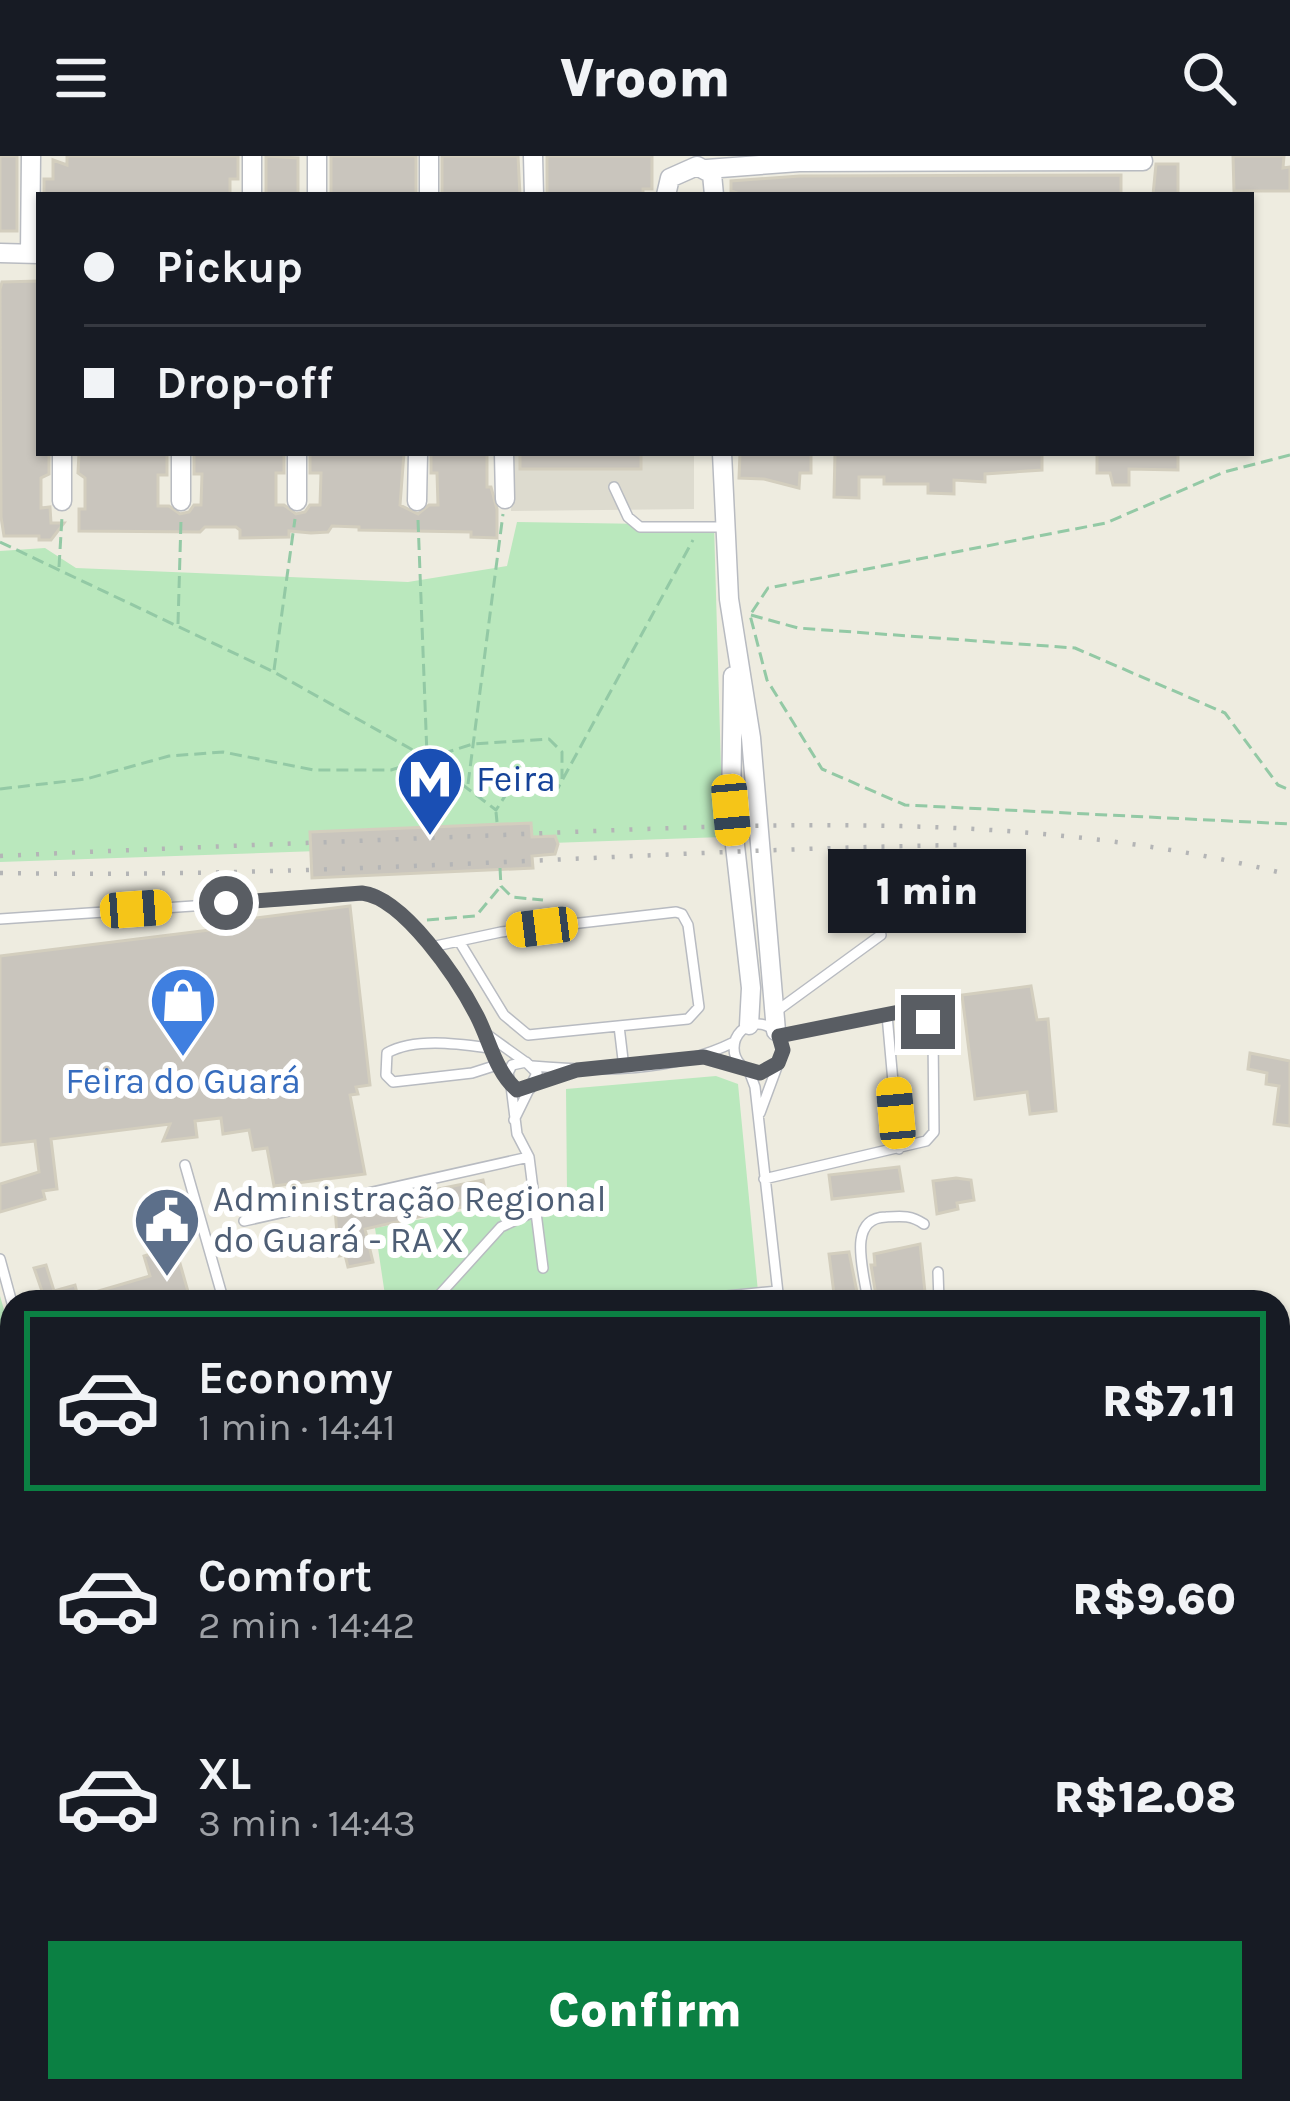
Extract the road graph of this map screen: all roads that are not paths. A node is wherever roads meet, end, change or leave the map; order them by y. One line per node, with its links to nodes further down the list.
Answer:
1 (31, 156): 16 (street)
2 (252, 156): 10 (street)
3 (317, 156): 11 (street)
4 (429, 156): 12 (street)
5 (533, 156): 13 (street)
6 (665, 156): 9 (street)
7 (1143, 161): 8 (street)
8 (697, 163): 9 (street); 14 (street)
9 (666, 188)
10 (252, 192)
11 (317, 192)
12 (429, 192)
13 (533, 192)
14 (715, 192)
15 (0, 254): 16 (street)
16 (34, 254)
17 (62, 456): 25 (street)
18 (182, 456): 26 (street)
19 (298, 456): 27 (street)
20 (418, 456): 28 (street)
21 (504, 456): 24 (street)
22 (722, 456): 29 (street)
23 (614, 488): 29 (lane)
24 (505, 499)
25 (62, 501)
26 (181, 501)
27 (297, 501)
28 (417, 501)
29 (725, 527): 30 (street)
30 (733, 629): 36 (street); 38 (street)
31 (0, 919): 34 (lane)
32 (881, 935): 38 (lane)
33 (460, 940): 34 (lane); 37 (lane); 37 (lane)
34 (430, 947): 39 (lane)
35 (887, 1015): 38 (lane); 53 (lane); 53 (lane)
36 (749, 1025): 38 (lane); 40 (lane)
37 (619, 1027): 46 (lane)
38 (776, 1027): 43 (lane)
39 (485, 1033): 41 (lane); 44 (lane)
40 (734, 1042): 42 (lane); 47 (lane)
41 (490, 1048): 45 (lane); 45 (lane)
42 (704, 1057): 46 (lane); 47 (lane)
43 (778, 1063): 47 (lane); 51 (lane)
44 (529, 1064): 48 (lane); 49 (lane); 50 (lane)
45 (497, 1065): 49 (lane)
46 (624, 1067): 48 (lane)
47 (745, 1068): 51 (lane)
48 (577, 1070): 50 (lane)
49 (509, 1083): 50 (lane); 52 (lane)
50 (532, 1087): 52 (lane)
51 (758, 1118): 56 (lane)
52 (514, 1121): 54 (lane)
53 (899, 1149): 56 (lane)
54 (529, 1157): 57 (lane); 58 (lane)
55 (185, 1165): 64 (lane)
56 (764, 1179): 66 (lane)
57 (535, 1210): 61 (lane); 65 (lane)
58 (244, 1221)
59 (924, 1224): 67 (lane)
60 (0, 1259): 63 (lane)
61 (543, 1268)
62 (938, 1272): 68 (lane)
63 (8, 1290)
64 (221, 1290)
65 (444, 1290)
66 (777, 1290)
67 (866, 1290)
68 (939, 1290)

